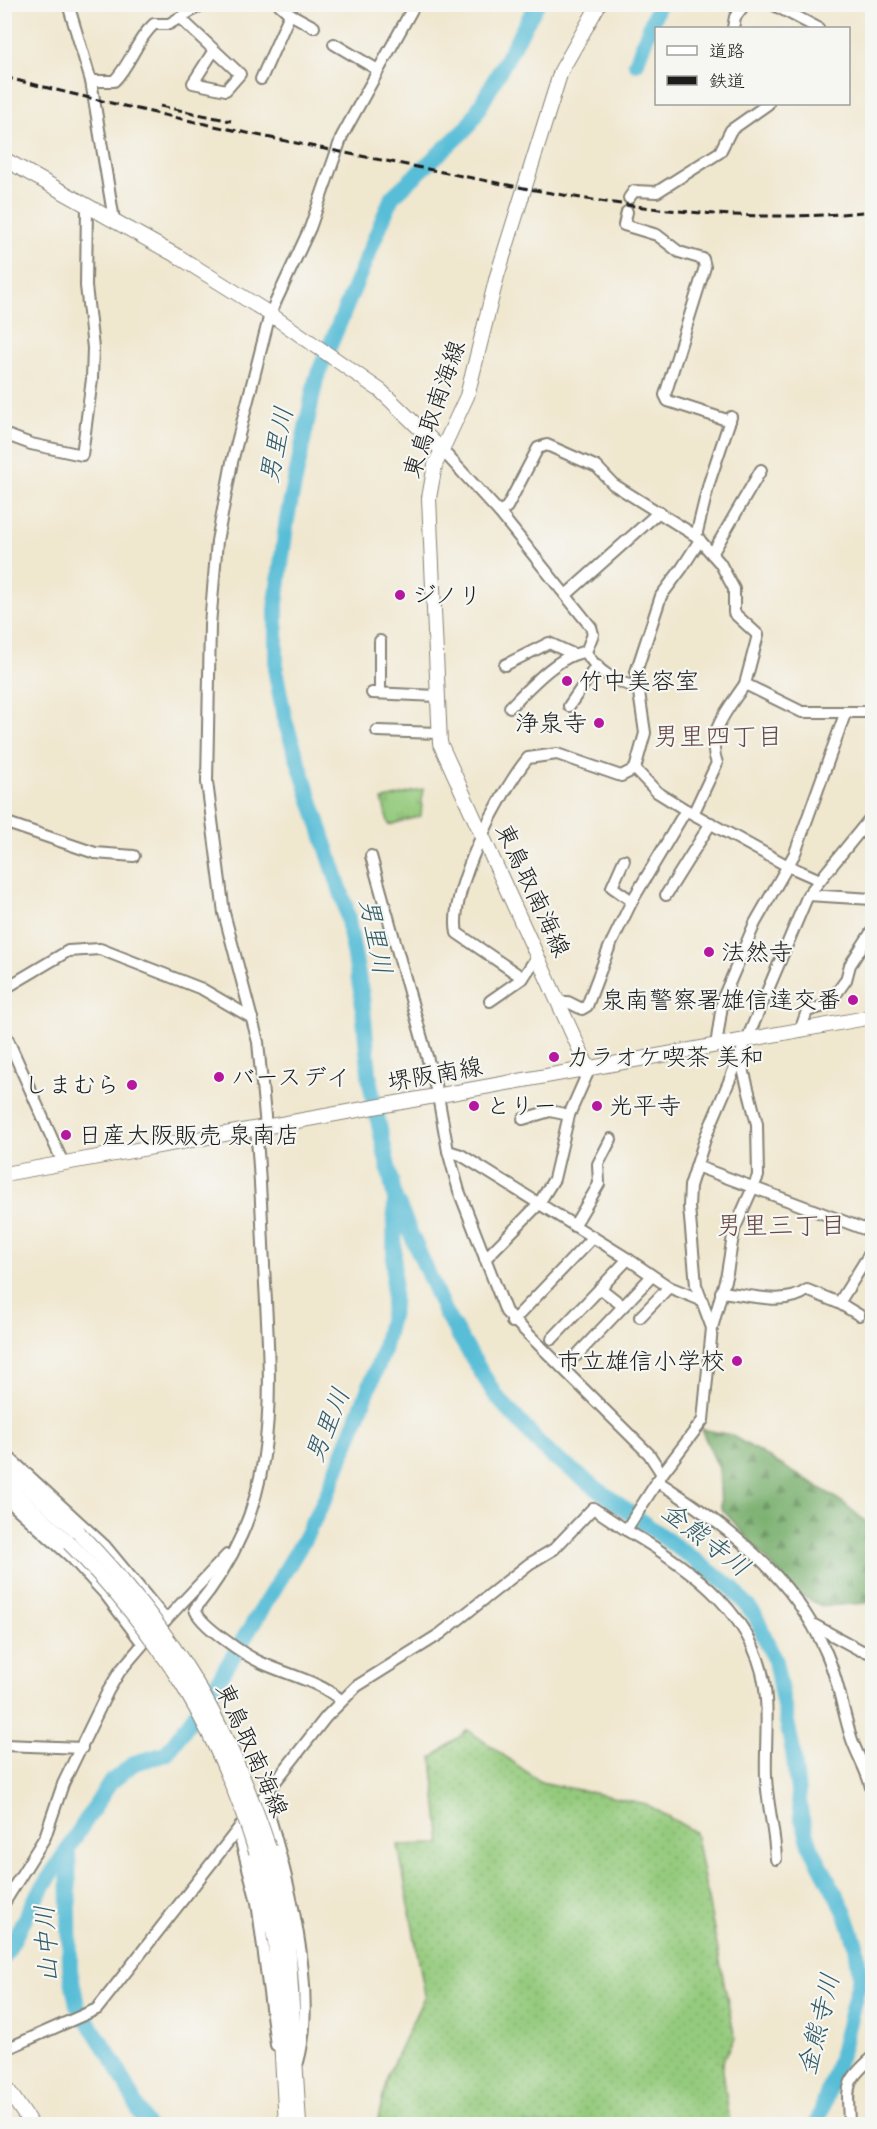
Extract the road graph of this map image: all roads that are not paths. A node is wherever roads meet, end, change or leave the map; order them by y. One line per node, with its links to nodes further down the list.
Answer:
1 (68, 4): 19 (street)
2 (203, 4): 11 (street)
3 (415, 4): 17 (street)
4 (599, 4): 28 (main road, 東鳥取南海線)
5 (745, 4): 13 (street)
6 (772, 4): 10 (street)
7 (800, 4): 10 (street)
8 (279, 5): 9 (street)
9 (290, 14): 12 (street); 18 (street)
10 (795, 16): 14 (street)
11 (181, 19): 16 (street); 19 (street)
12 (314, 27)
13 (733, 27)
14 (816, 27)
15 (333, 44): 17 (street)
16 (214, 50)
17 (378, 70): 26 (street)
18 (261, 79)
19 (91, 81): 25 (street)
20 (767, 105): 22 (street)
21 (4, 159): 23 (main road)
22 (629, 198)
23 (87, 205): 25 (main road); 27 (street)
24 (627, 212): 32 (street)
25 (114, 220): 26 (main road)
26 (270, 314): 28 (main road); 71 (street)
27 (4, 434)
28 (442, 450): 30 (street); 42 (main road, 東鳥取南海線)
29 (761, 470): 33 (street)
30 (499, 512): 31 (street); 34 (street)
31 (659, 512): 32 (street); 34 (street)
32 (698, 538): 33 (street); 41 (street)
33 (712, 554): 40 (street)
34 (566, 596): 36 (street)
35 (380, 641): 42 (street)
36 (586, 652): 37 (street); 39 (street)
37 (573, 654): 38 (street); 44 (street)
38 (505, 665)
39 (597, 665): 41 (street); 43 (street)
40 (745, 684): 46 (street); 50 (street)
41 (638, 687): 49 (street)
42 (437, 696): 48 (main road, 東鳥取南海線)
43 (569, 706)
44 (510, 707)
45 (873, 712): 46 (street)
46 (845, 714): 58 (street)
47 (377, 731): 48 (street)
48 (439, 733): 54 (main road, 東鳥取南海線)
49 (635, 769): 50 (street); 54 (street)
50 (690, 811): 53 (street); 63 (street)
51 (873, 816): 59 (street)
52 (4, 822): 55 (street)
53 (711, 823): 58 (street); 60 (street)
54 (482, 833): 65 (main road, 東鳥取南海線); 66 (street)
55 (134, 856)
56 (371, 856): 78 (street)
57 (624, 860): 63 (street)
58 (786, 865): 59 (street); 75 (street)
59 (820, 880): 61 (street)
60 (666, 895)
61 (808, 895): 62 (street); 74 (street)
62 (873, 899)
63 (632, 901): 69 (street)
64 (871, 936): 72 (street)
65 (538, 955): 66 (street); 69 (main road, 東鳥取南海線)
66 (523, 978): 68 (street)
67 (4, 989): 71 (street)
68 (490, 1001)
69 (560, 1002): 77 (main road, 東鳥取南海線)
70 (873, 1017): 72 (main road, 堺阪南線)
71 (252, 1018): 81 (street)
72 (800, 1030): 74 (main road, 堺阪南線)
73 (4, 1031): 84 (street)
74 (747, 1040): 75 (main road, 堺阪南線); 76 (street)
75 (716, 1046): 77 (main road, 堺阪南線)
76 (740, 1057): 85 (street); 87 (street)
77 (589, 1070): 78 (main road, 堺阪南線); 79 (street)
78 (433, 1097): 81 (main road, 堺阪南線); 83 (street)
79 (569, 1114): 80 (street); 88 (street)
80 (523, 1119)
81 (266, 1127): 84 (main road, 堺阪南線); 115 (street)
82 (610, 1138): 89 (street)
83 (448, 1151): 88 (street); 94 (street)
84 (63, 1163): 86 (main road, 堺阪南線)
85 (696, 1166): 87 (street); 99 (street)
86 (4, 1174)
87 (754, 1187): 90 (street); 98 (street)
88 (538, 1205): 89 (street); 94 (street)
89 (574, 1226): 91 (street)
90 (873, 1232)
91 (593, 1237): 93 (street); 104 (street)
92 (873, 1250): 100 (street)
93 (628, 1258): 95 (street); 97 (street)
94 (485, 1259): 104 (street)
95 (652, 1276): 96 (street); 101 (street)
96 (669, 1287): 99 (street); 103 (street)
97 (600, 1288): 101 (street); 106 (street)
98 (721, 1292): 100 (street); 105 (street)
99 (701, 1300): 105 (street)
100 (839, 1303): 102 (street)
101 (623, 1306): 107 (street)
102 (859, 1315)
103 (640, 1317)
104 (512, 1322): 110 (street)
105 (711, 1328): 110 (street)
106 (552, 1339)
107 (576, 1356)
108 (4, 1453): 116 (street)
109 (4, 1466): 114 (main road, 東鳥取南海線)
110 (658, 1480): 113 (street); 117 (street)
111 (4, 1484): 114 (main road, 東鳥取南海線)
112 (4, 1497): 118 (street)
113 (627, 1527): 120 (street); 127 (street)
114 (74, 1538): 126 (main road, 東鳥取南海線, bridge)
115 (234, 1548): 116 (street); 120 (street)
116 (166, 1620): 118 (street)
117 (813, 1625): 119 (street); 123 (street)
118 (143, 1644): 122 (street)
119 (873, 1653)
120 (341, 1700): 124 (street)
121 (4, 1745): 122 (street)
122 (82, 1748): 128 (street)
123 (873, 1792)
124 (264, 1798): 125 (street); 131 (street)
125 (238, 1830): 129 (street); 133 (street)
126 (262, 1850): 131 (main road, 東鳥取南海線); 133 (main road, 東鳥取南海線)
127 (776, 1859)
128 (4, 1903)
129 (4, 2050)
130 (873, 2058): 137 (street)
131 (296, 2068): 136 (main road, 東鳥取南海線)
132 (4, 2084): 134 (main road)
133 (283, 2084): 135 (main road, 東鳥取南海線)
134 (31, 2124)
135 (286, 2124)
136 (299, 2124)
137 (849, 2124)

